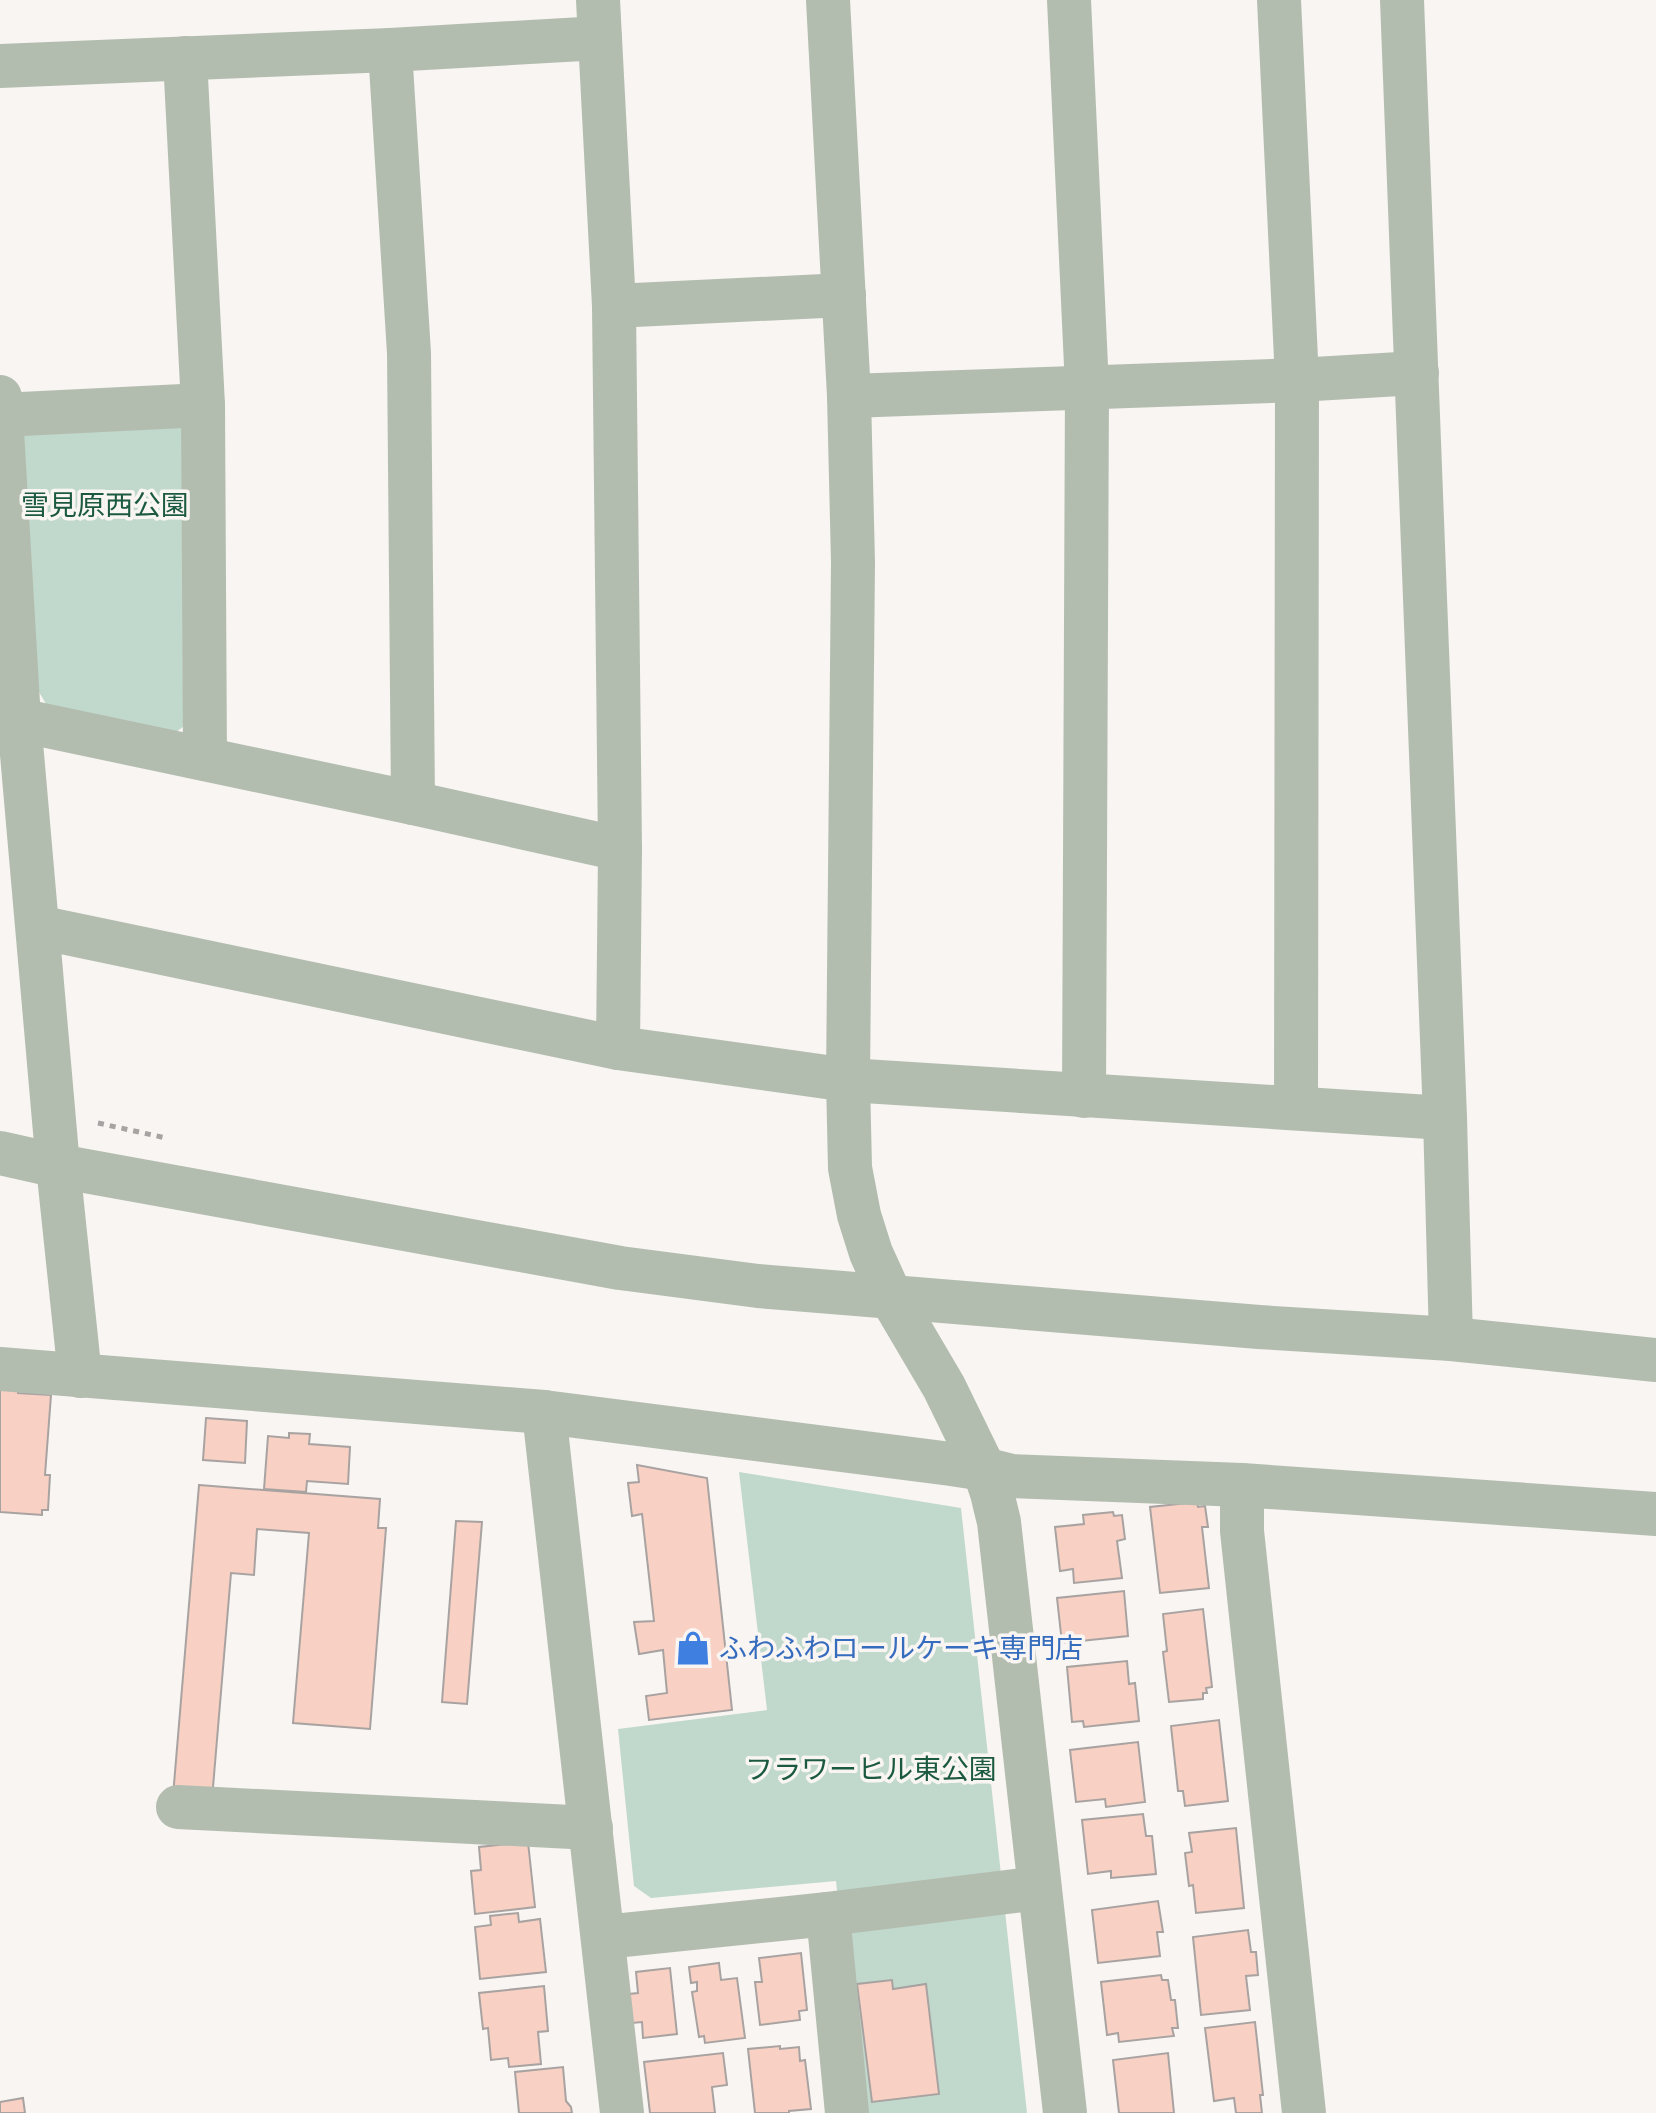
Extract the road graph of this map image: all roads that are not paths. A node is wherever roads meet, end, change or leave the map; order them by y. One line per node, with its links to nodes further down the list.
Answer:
1 (828, 0): 9 (street)
2 (1069, 0): 13 (street)
3 (1279, 0): 12 (street)
4 (1402, 0): 11 (street)
5 (599, 19): 6 (street); 10 (street)
6 (390, 50): 7 (street); 19 (street)
7 (185, 58): 8 (street); 15 (street)
8 (0, 66)
9 (844, 295): 10 (street); 14 (street)
10 (614, 306): 20 (street)
11 (1417, 373): 12 (street); 26 (street)
12 (1297, 380): 13 (street); 25 (street)
13 (1087, 387): 14 (street); 24 (street)
14 (849, 396): 23 (street)
15 (203, 405): 16 (street); 18 (street)
16 (1, 406): 17 (street)
17 (10, 717): 18 (street); 21 (street)
18 (205, 759): 19 (street)
19 (413, 803): 20 (street)
20 (620, 849): 22 (street)
21 (38, 927): 22 (street); 28 (street)
22 (618, 1048): 23 (street)
23 (848, 1080): 24 (street); 29 (street)
24 (1084, 1096): 25 (street)
25 (1296, 1108): 26 (street)
26 (1445, 1118): 30 (street)
27 (0, 1153): 28 (street)
28 (58, 1166): 29 (street); 33 (street)
29 (891, 1297): 30 (street); 35 (street)
30 (1451, 1339): 31 (street)
31 (1656, 1360)
32 (0, 1369): 33 (street)
33 (80, 1376): 34 (street)
34 (544, 1412): 35 (street); 39 (street)
35 (984, 1469): 36 (street); 40 (street)
36 (1242, 1485): 37 (street); 46 (street)
37 (1656, 1514)
38 (178, 1807): 39 (street)
39 (591, 1828): 42 (street)
40 (1039, 1888): 41 (street); 45 (street)
41 (828, 1914): 42 (street); 44 (street)
42 (604, 1937): 43 (street)
43 (622, 2113)
44 (847, 2113)
45 (1065, 2113)
46 (1304, 2113)

